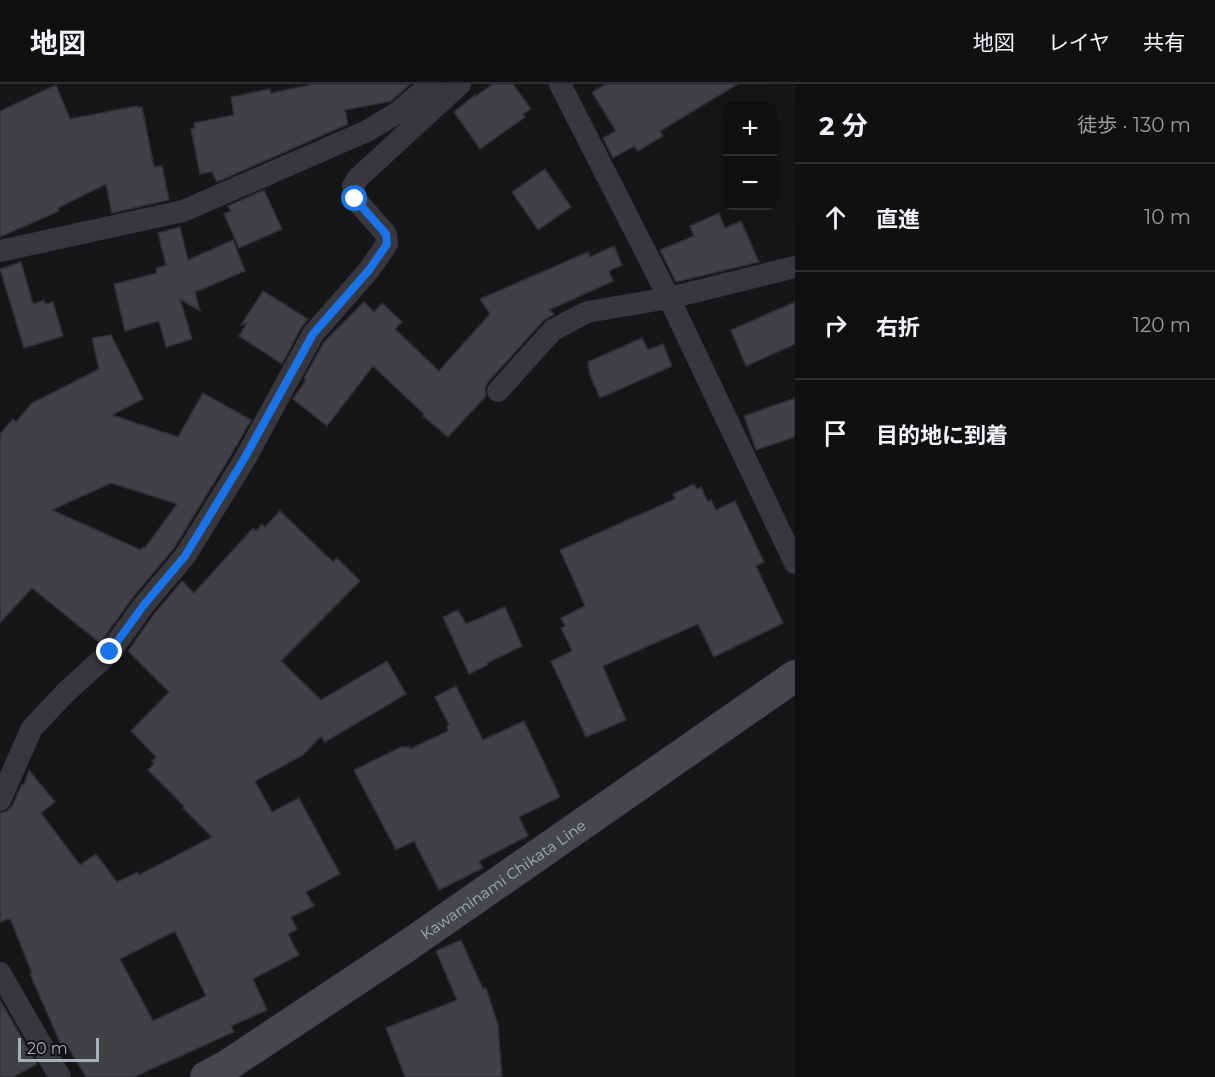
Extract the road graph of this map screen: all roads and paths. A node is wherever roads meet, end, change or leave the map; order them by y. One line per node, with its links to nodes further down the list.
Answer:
1 (431, 84): 4 (street)
2 (460, 84): 10 (street)
3 (560, 84): 6 (street)
4 (0, 251)
5 (795, 267): 6 (street)
6 (669, 298): 7 (street); 8 (street)
7 (498, 391)
8 (795, 562)
9 (795, 676): 12 (main road, Kawaminami Chikata Line)
10 (0, 800)
11 (0, 973): 13 (street)
12 (221, 1074)
13 (60, 1077)

